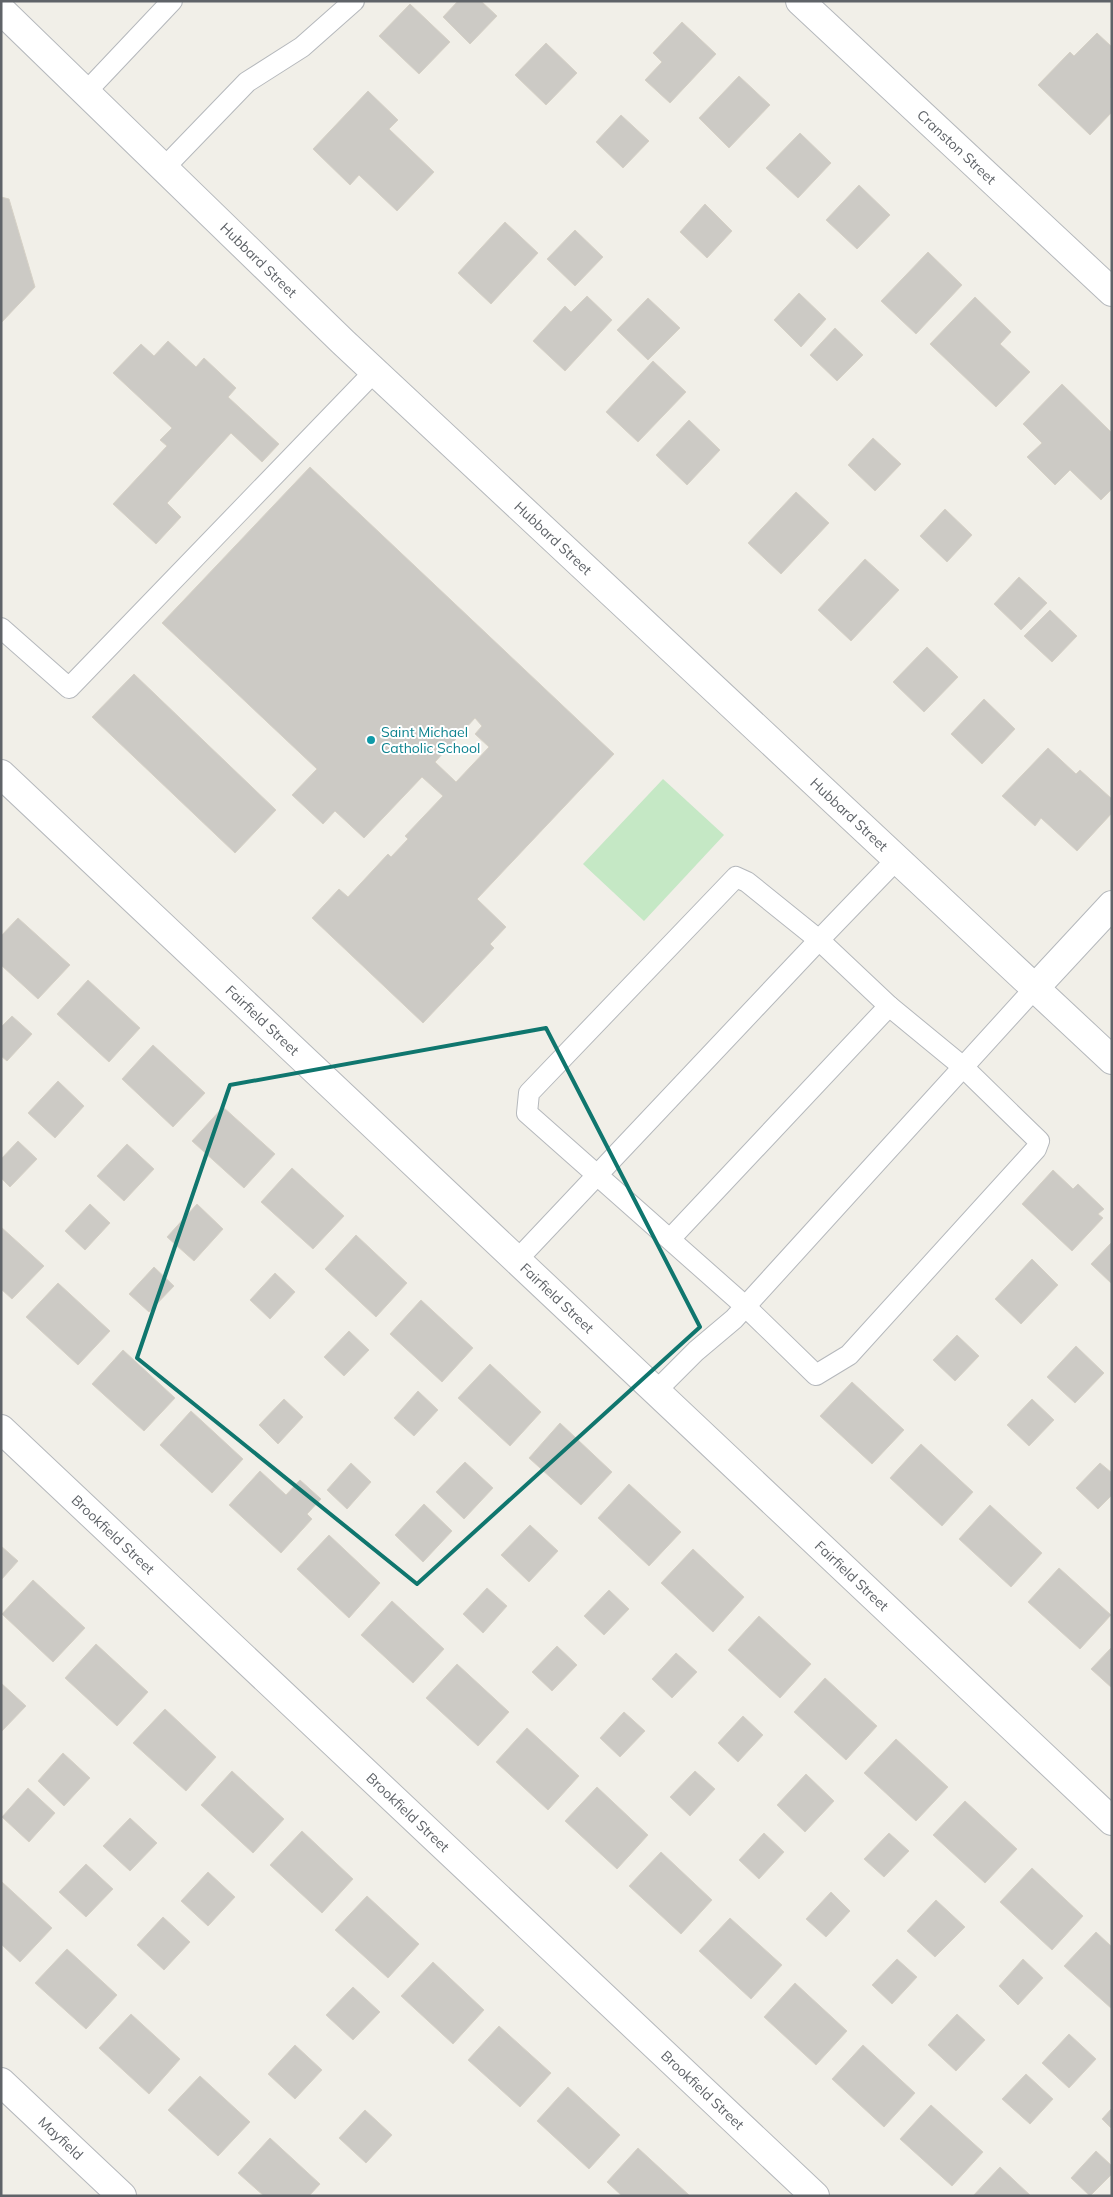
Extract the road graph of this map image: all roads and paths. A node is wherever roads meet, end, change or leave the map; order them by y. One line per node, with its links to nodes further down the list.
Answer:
1 (172, 1): 5 (lane)
2 (354, 1): 6 (lane)
3 (800, 1): 7 (street, Cranston Street)
4 (1, 10): 5 (street, Hubbard Street)
5 (86, 92): 6 (street, Hubbard Street)
6 (164, 168): 8 (street, Hubbard Street)
7 (1112, 292)
8 (374, 372): 9 (lane); 11 (street, Hubbard Street)
9 (1, 628)
10 (1, 774): 20 (street, Fairfield Street)
11 (897, 859): 13 (lane); 14 (street, Hubbard Street)
12 (1112, 905): 14 (street)
13 (819, 940): 15 (lane); 18 (lane); 18 (lane)
14 (1035, 988): 16 (street, Hubbard Street); 17 (lane)
15 (889, 1006): 17 (lane); 19 (lane)
16 (1112, 1060)
17 (962, 1066): 21 (lane); 21 (lane)
18 (598, 1175): 19 (lane); 20 (lane)
19 (670, 1238): 21 (lane)
20 (517, 1260): 22 (street, Fairfield Street)
21 (746, 1306): 22 (lane)
22 (656, 1391): 24 (street, Fairfield Street)
23 (1, 1429): 27 (street, Brookfield Street)
24 (1112, 1821)
25 (1, 2082): 26 (street, Mayfield)
26 (122, 2196)
27 (815, 2196)

